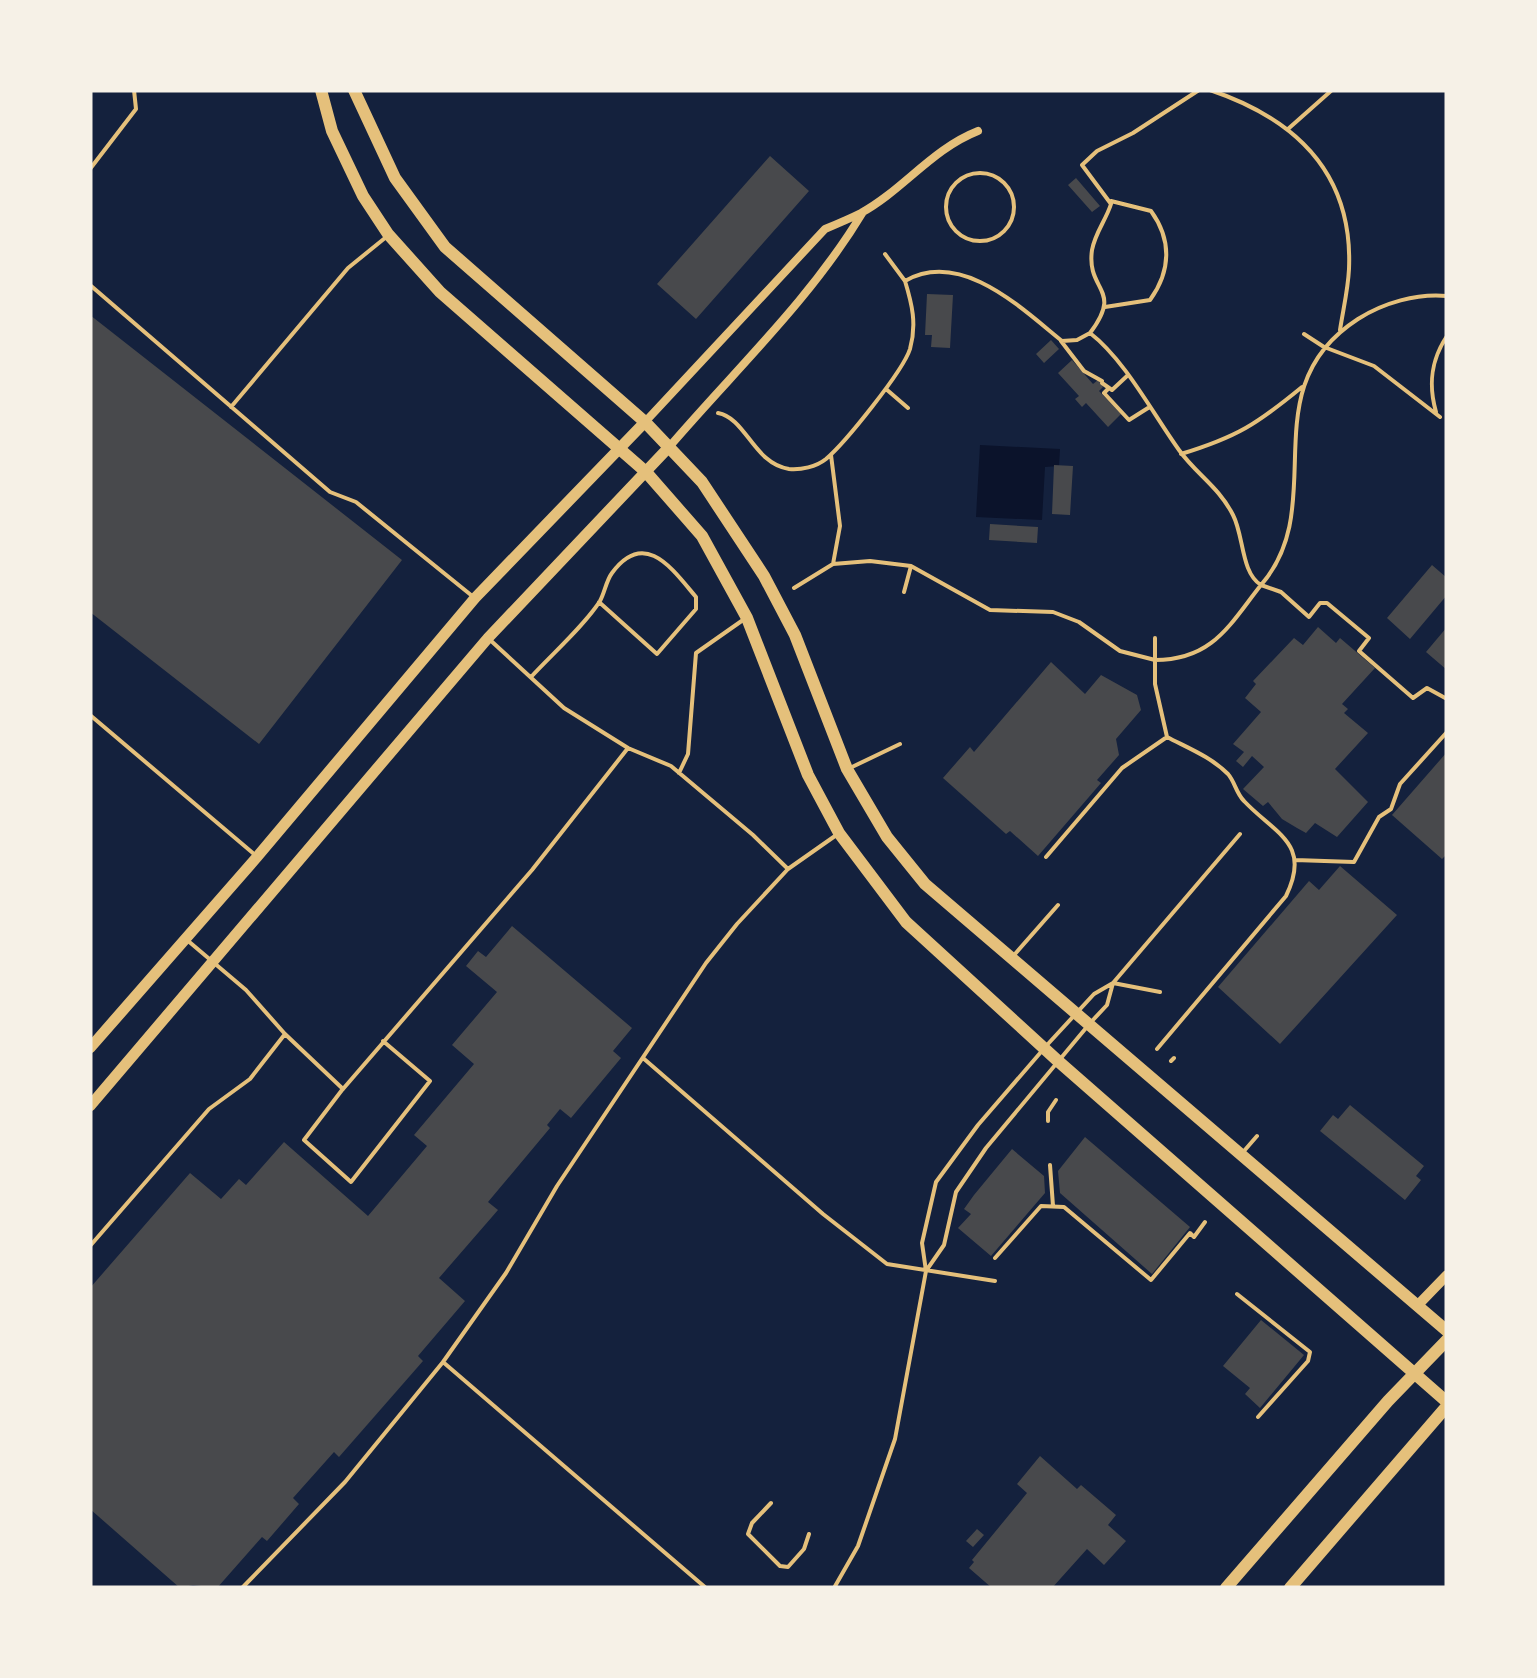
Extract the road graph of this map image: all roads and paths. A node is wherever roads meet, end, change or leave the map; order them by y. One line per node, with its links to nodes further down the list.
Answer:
1 (134, 90): 9 (lane)
2 (321, 90): 13 (main road)
3 (354, 90): 33 (main road)
4 (1199, 90): 11 (path)
5 (1210, 90): 7 (path)
6 (1332, 90): 7 (path)
7 (1288, 129): 19 (path)
8 (978, 131): 12 (street)
9 (90, 169)
10 (966, 176): 10 (lane)
11 (1110, 201): 18 (path); 18 (path)
12 (863, 212): 33 (street); 34 (street)
13 (388, 234): 30 (lane); 35 (main road)
14 (885, 254): 15 (path)
15 (905, 281): 23 (path); 27 (path)
16 (90, 285): 30 (lane)
17 (1447, 296): 19 (path)
18 (1105, 306): 20 (path)
19 (1340, 330): 24 (path)
20 (1090, 334): 23 (path); 25 (path)
21 (1304, 334): 24 (path)
22 (1447, 336): 24 (path)
23 (1060, 340): 28 (path)
24 (1324, 347): 26 (path)
25 (1127, 376): 28 (path); 29 (path)
26 (1305, 384): 37 (path); 41 (path)
27 (886, 389): 31 (path); 36 (path)
28 (1108, 389): 29 (path)
29 (1149, 407): 37 (path)
30 (231, 408): 44 (lane)
31 (908, 408)
32 (718, 414): 36 (path)
33 (645, 422): 34 (main road); 35 (main road)
34 (670, 446): 38 (main road); 58 (main road)
35 (620, 448): 38 (main road); 44 (main road)
36 (830, 454): 39 (path)
37 (1181, 454): 41 (path)
38 (646, 472): 46 (main road); 47 (main road)
39 (833, 564): 40 (path); 42 (path)
40 (911, 566): 43 (path); 49 (path)
41 (1261, 585): 49 (path); 52 (path)
42 (794, 588)
43 (904, 592)
44 (475, 598): 62 (main road)
45 (599, 602): 45 (lane); 50 (lane)
46 (748, 618): 59 (lane); 60 (main road)
47 (488, 638): 50 (lane); 69 (main road)
48 (1154, 638): 49 (path)
49 (1155, 660): 51 (path)
50 (531, 677): 57 (lane)
51 (1156, 684)
52 (1447, 699)
53 (90, 715): 62 (lane)
54 (1447, 732): 64 (path)
55 (1167, 738): 63 (path)
56 (900, 744): 58 (lane)
57 (628, 748): 59 (lane); 75 (lane)
58 (847, 769): 68 (main road)
59 (679, 773): 65 (lane)
60 (839, 833): 65 (lane); 77 (main road)
61 (1240, 834): 70 (lane)
62 (257, 857): 67 (main road)
63 (1046, 857)
64 (1296, 860)
65 (788, 869): 78 (lane)
66 (1058, 905): 68 (lane)
67 (184, 938): 69 (lane); 76 (main road)
68 (1010, 958): 72 (main road)
69 (214, 962): 74 (lane); 82 (main road)
70 (1113, 982): 71 (lane); 72 (lane); 73 (lane)
71 (1160, 992)
72 (1077, 1013): 73 (main road); 77 (lane)
73 (1090, 1024): 79 (lane); 85 (main road)
74 (285, 1034): 80 (lane); 89 (lane)
75 (383, 1042): 80 (lane); 80 (lane)
76 (90, 1048)
77 (1044, 1049): 79 (main road); 91 (lane)
78 (643, 1058): 91 (lane); 98 (lane)
79 (1058, 1062): 91 (lane); 99 (main road)
80 (343, 1088)
81 (1056, 1100): 83 (path)
82 (90, 1106)
83 (1048, 1122)
84 (1257, 1136): 85 (lane)
85 (1241, 1155): 95 (main road)
86 (1050, 1165): 87 (path)
87 (1052, 1206): 88 (path); 90 (path)
88 (1205, 1222)
89 (90, 1246)
90 (995, 1258)
91 (926, 1271): 93 (lane); 106 (lane)
92 (1447, 1275): 95 (street)
93 (995, 1281)
94 (1236, 1294): 101 (lane)
95 (1416, 1306): 96 (main road)
96 (1447, 1332)
97 (1447, 1340): 99 (main road)
98 (444, 1362): 104 (lane); 105 (lane)
99 (1414, 1374): 100 (main road); 107 (main road)
100 (1447, 1404): 108 (main road)
101 (1258, 1417)
102 (771, 1503): 103 (lane)
103 (809, 1534)
104 (242, 1588)
105 (706, 1588)
106 (834, 1588)
107 (1226, 1588)
108 (1290, 1588)

